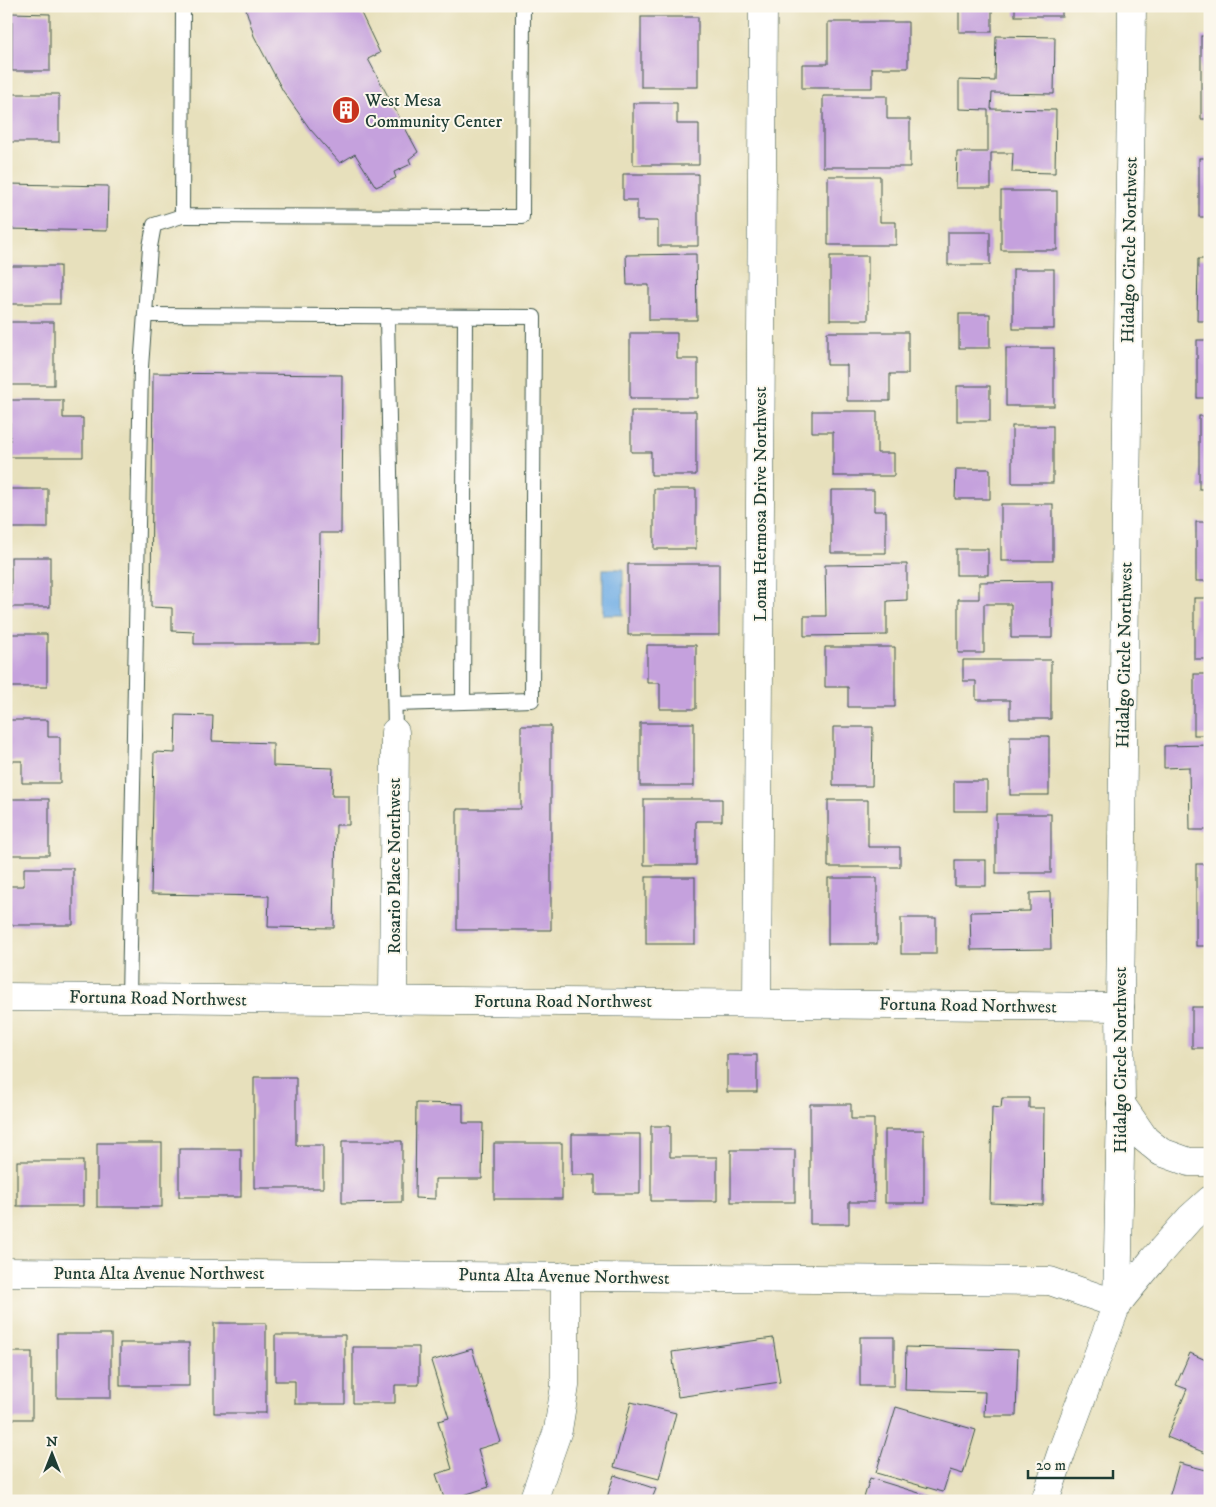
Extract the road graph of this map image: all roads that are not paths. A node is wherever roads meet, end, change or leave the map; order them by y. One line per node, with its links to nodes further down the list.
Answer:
1 (184, 6): 5 (lane)
2 (523, 6): 5 (lane)
3 (763, 6): 15 (street, Loma Hermosa Drive Northwest)
4 (1132, 6): 16 (street, Hidalgo Circle Northwest)
5 (182, 216): 6 (lane)
6 (145, 315): 7 (lane); 13 (lane)
7 (387, 316): 8 (lane); 10 (lane)
8 (465, 317): 9 (lane); 9 (lane)
9 (463, 702): 10 (lane)
10 (394, 704): 11 (lane)
11 (395, 732): 14 (street, Rosario Place Northwest)
12 (6, 997): 13 (street, Fortuna Road Northwest)
13 (129, 998): 14 (street, Fortuna Road Northwest)
14 (393, 1000): 15 (street, Fortuna Road Northwest)
15 (757, 1003): 16 (street, Fortuna Road Northwest)
16 (1120, 1007): 17 (street, Hidalgo Circle Northwest)
17 (1121, 1104): 18 (street); 22 (street, Hidalgo Circle Northwest)
18 (1210, 1162)
19 (1210, 1200): 22 (street)
20 (6, 1272): 21 (street, Punta Alta Avenue Northwest)
21 (565, 1276): 22 (street, Punta Alta Avenue Northwest); 23 (street)
22 (1118, 1304): 24 (street)
23 (533, 1501)
24 (1045, 1501)

